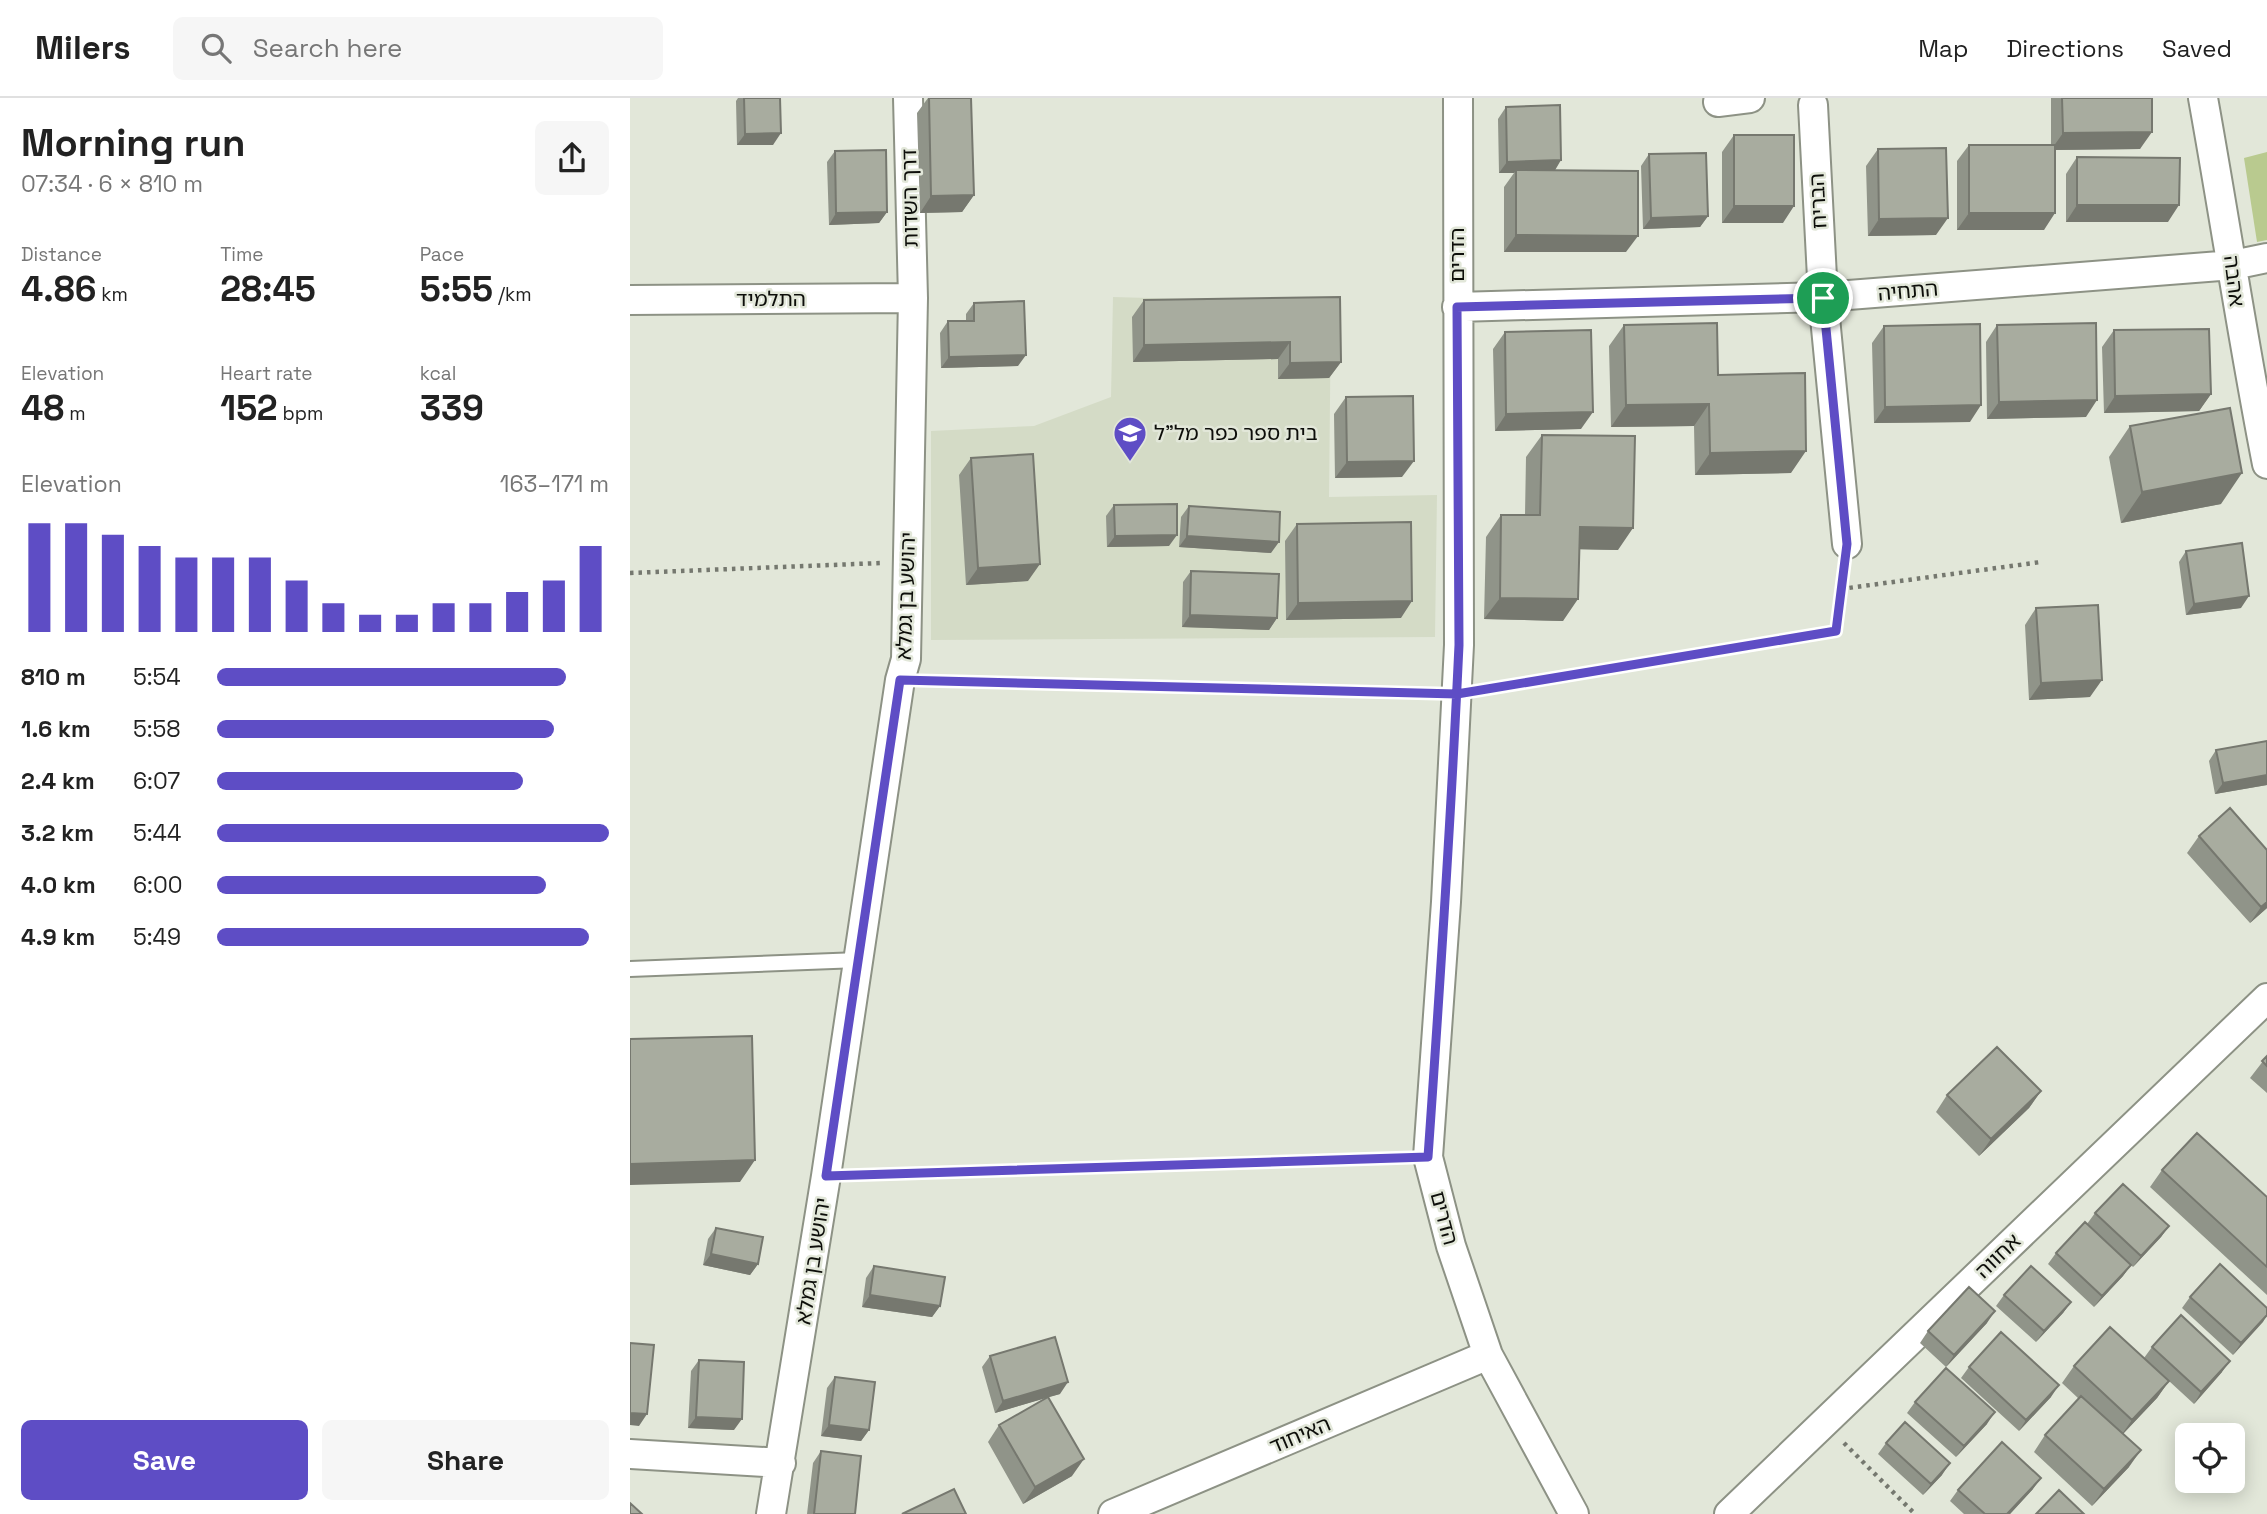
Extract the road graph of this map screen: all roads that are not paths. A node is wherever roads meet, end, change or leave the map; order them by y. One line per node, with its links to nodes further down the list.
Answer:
1 (908, 98): 10 (street, דרך השדות)
2 (1458, 98): 12 (street, הדרים)
3 (1750, 98): 6 (street)
4 (2203, 98): 8 (street, אהבה)
5 (1811, 101): 9 (street, הבריח)
6 (1718, 102)
7 (2267, 258): 8 (street, התחיה)
8 (2233, 265): 9 (street, התחיה); 13 (street, אהבה)
9 (1823, 298): 12 (street, התחיה); 14 (street, הבריח)
10 (913, 299): 11 (street, התלמיד); 15 (street, יהושע בן גמלא)
11 (630, 300)
12 (1457, 307): 18 (street, הדרים)
13 (2267, 464)
14 (1847, 544)
15 (859, 960): 16 (lane); 20 (street, יהושע בן גמלא)
16 (630, 969)
17 (2267, 998): 24 (street, אחווה)
18 (1488, 1355): 22 (street, האיחוד); 23 (street, הדרים)
19 (630, 1454): 20 (street)
20 (781, 1463): 21 (street, יהושע בן גמלא)
21 (771, 1514)
22 (1112, 1514)
23 (1574, 1514)
24 (1729, 1514)

